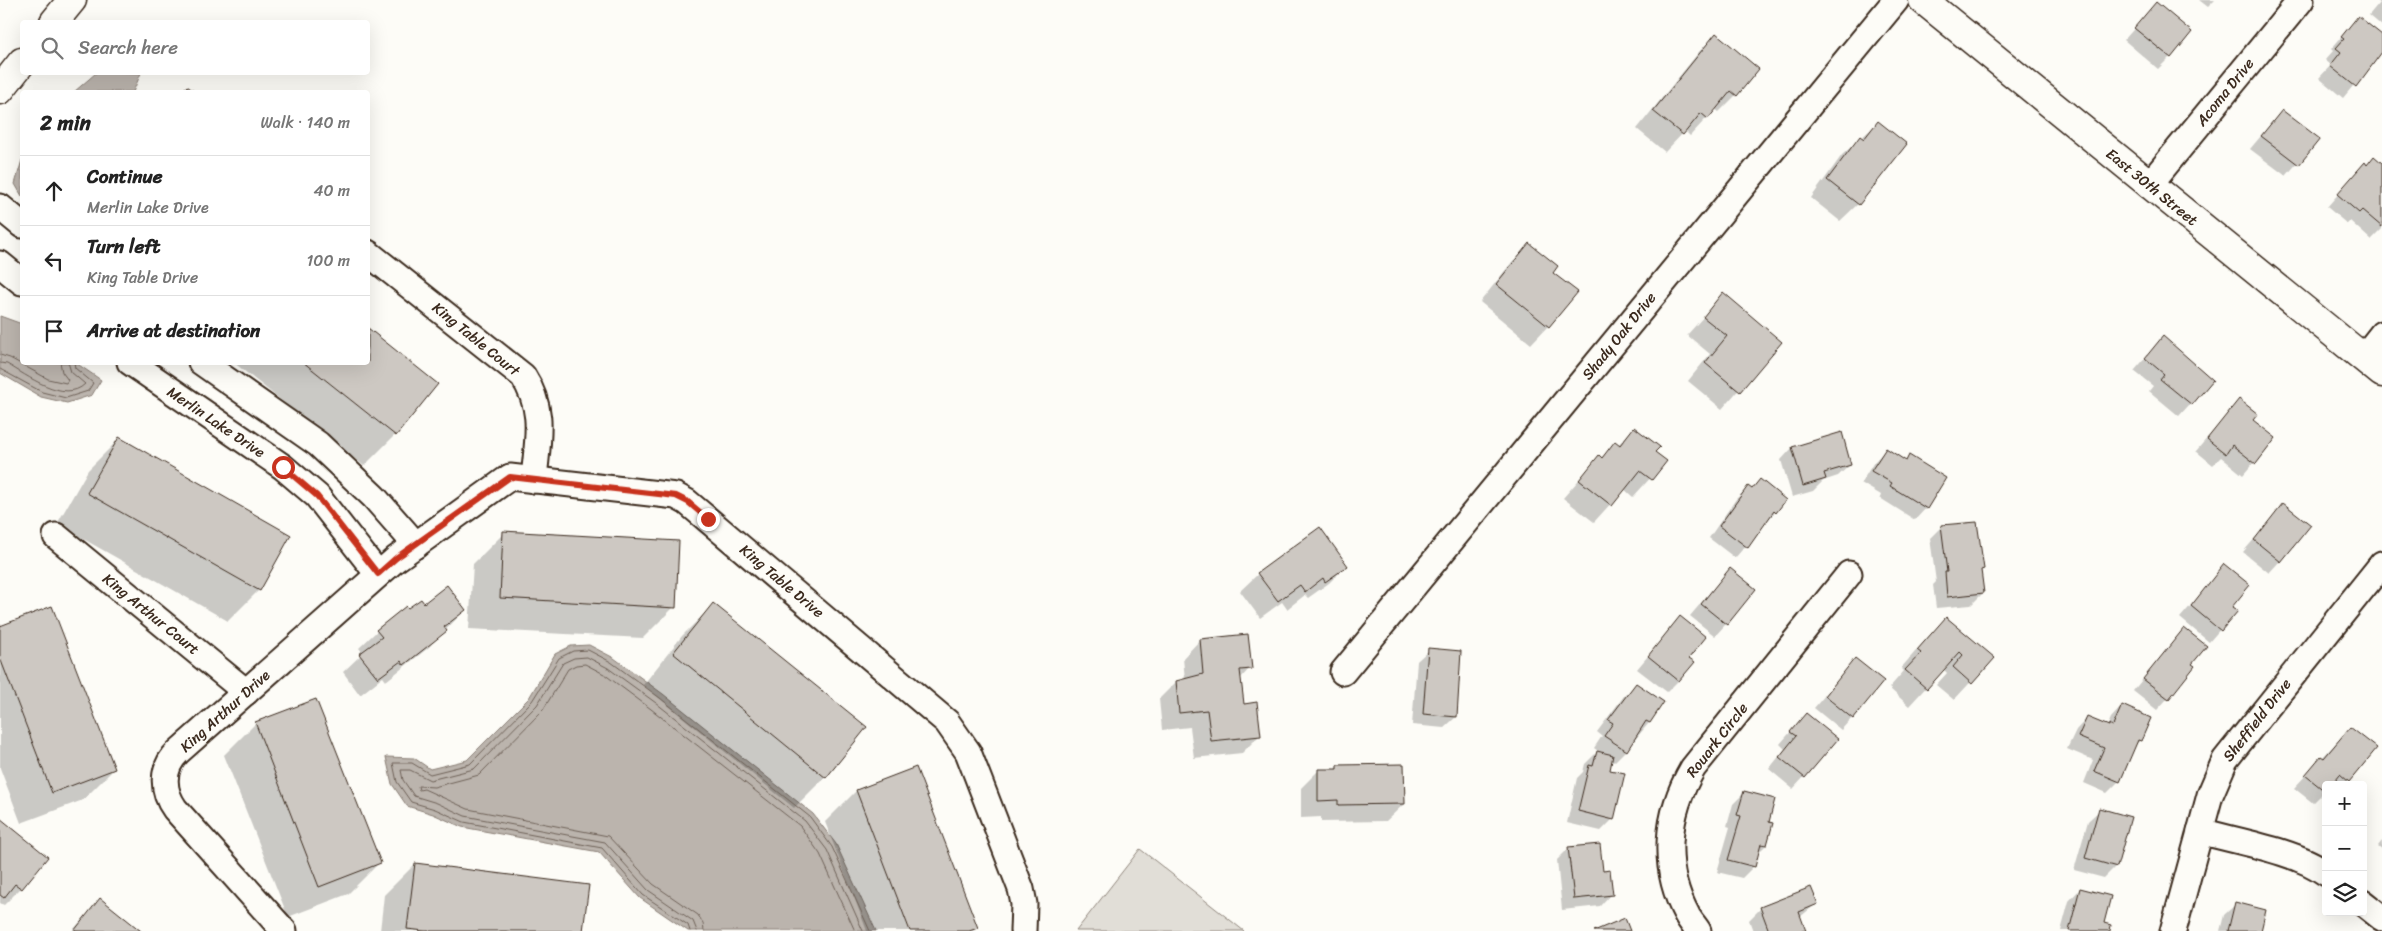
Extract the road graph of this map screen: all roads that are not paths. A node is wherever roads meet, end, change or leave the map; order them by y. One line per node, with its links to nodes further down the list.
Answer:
1 (72, 0): 5 (main road)
2 (1896, 0): 23 (street, Shady Oak Drive)
3 (1923, 0): 8 (main road, East 30th Street)
4 (2301, 0): 8 (street, Acoma Drive)
5 (56, 20)
6 (20, 65): 7 (main road)
7 (0, 90)
8 (2149, 185): 17 (main road, East 30th Street)
9 (0, 207): 10 (street)
10 (20, 223)
11 (370, 255): 18 (street, King Table Court)
12 (0, 264): 13 (street)
13 (20, 280)
14 (2382, 334): 17 (street)
15 (134, 365): 20 (street, Merlin Lake Drive)
16 (205, 365): 20 (street)
17 (2372, 366)
18 (534, 480): 20 (street, King Table Drive); 30 (street, King Table Drive)
19 (56, 536): 24 (street, King Arthur Court)
20 (397, 559): 24 (street, King Arthur Drive)
21 (2382, 564): 25 (street, Sheffield Drive)
22 (1849, 574): 31 (street, Rouark Circle)
23 (1343, 672)
24 (246, 692): 29 (street, King Arthur Drive)
25 (2200, 832): 26 (street); 32 (street, Sheffield Drive)
26 (2323, 871)
27 (2367, 906): 28 (street)
28 (2382, 918)
29 (284, 931)
30 (1023, 931)
31 (1698, 931)
32 (2173, 931)

